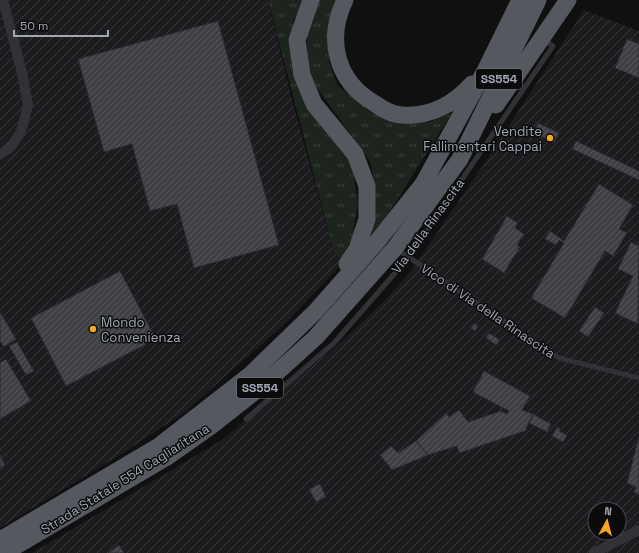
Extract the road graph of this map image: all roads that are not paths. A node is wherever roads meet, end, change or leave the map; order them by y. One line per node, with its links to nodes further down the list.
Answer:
1 (3, 0): 9 (street)
2 (312, 0): 13 (highway)
3 (345, 0): 8 (highway)
4 (520, 0): 8 (highway, Strada Statale 554 Cagliaritana / SS554)
5 (538, 0): 10 (highway, Strada Statale 554 Cagliaritana / SS554)
6 (568, 0): 7 (highway)
7 (547, 42): 10 (highway); 12 (lane, Via della Rinascita)
8 (486, 69): 13 (highway, Strada Statale 554 Cagliaritana / SS554)
9 (0, 154)
10 (460, 158): 11 (highway, Strada Statale 554 Cagliaritana / SS554)
11 (395, 248): 12 (lane, Vico di Via della Rinascita); 18 (highway, Strada Statale 554 Cagliaritana / SS554)
12 (409, 258): 14 (lane, Vico di Via della Rinascita); 15 (lane, Via della Rinascita)
13 (316, 311): 17 (highway, Strada Statale 554 Cagliaritana / SS554)
14 (639, 378)
15 (246, 419)
16 (639, 530): 19 (street)
17 (0, 540)
18 (4, 553)
19 (594, 553)

